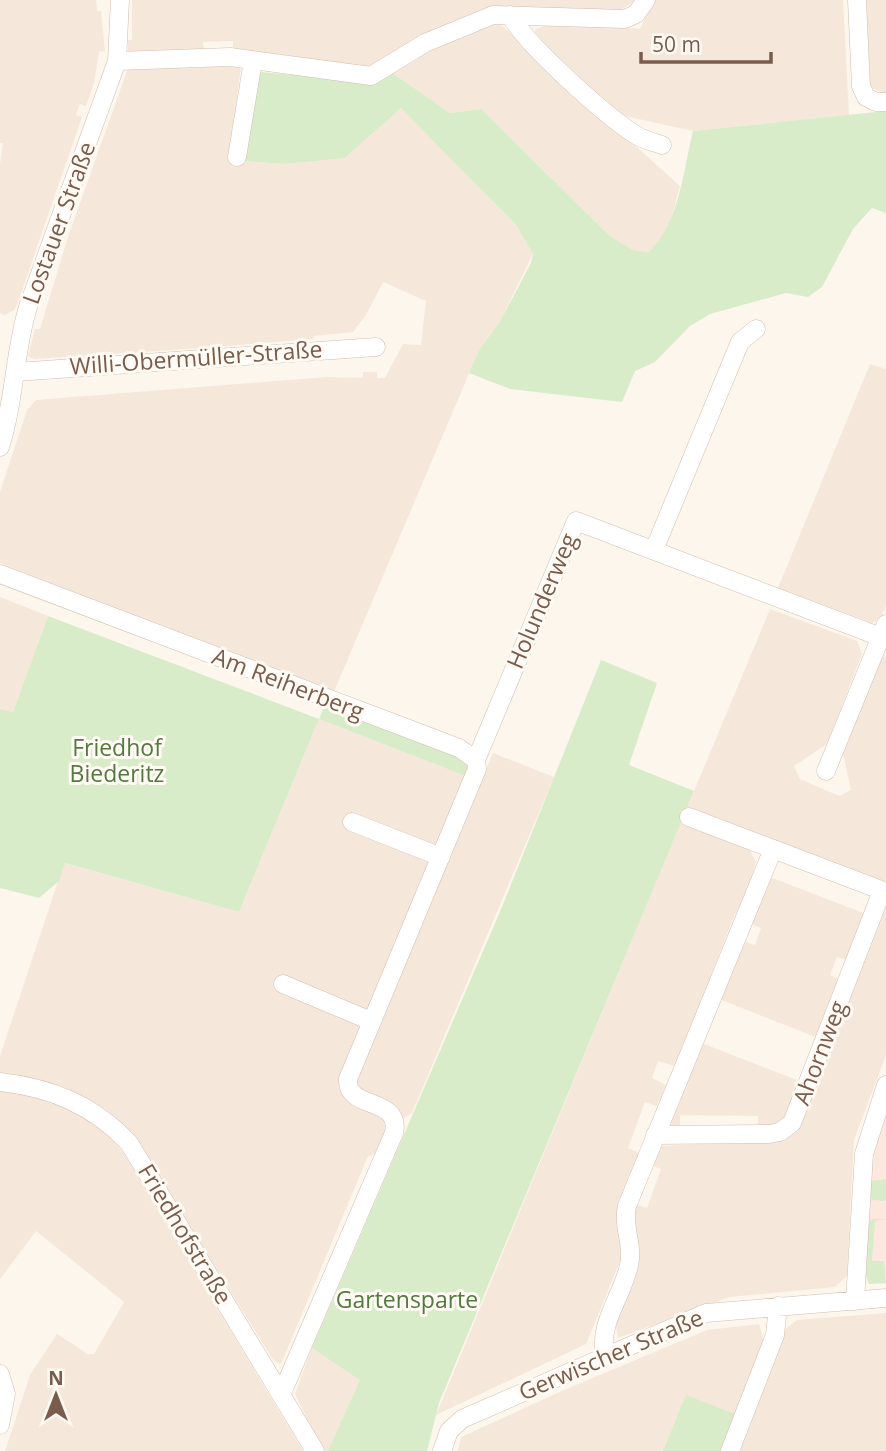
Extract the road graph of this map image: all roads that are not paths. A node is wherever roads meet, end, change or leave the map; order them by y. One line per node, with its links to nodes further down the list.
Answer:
1 (120, 0): 5 (street, Lostauer Straße)
2 (646, 0): 4 (street)
3 (857, 0): 7 (street)
4 (510, 15): 6 (street); 8 (street)
5 (117, 61): 6 (street); 12 (street, Lostauer Straße)
6 (253, 61): 9 (street)
7 (886, 102)
8 (662, 145)
9 (237, 157)
10 (756, 329): 14 (street)
11 (376, 347): 12 (street, Willi-Obermüller-Straße)
12 (16, 372): 13 (street, Lostauer Straße)
13 (0, 447)
14 (654, 550): 16 (street, Holunderweg); 17 (street, Holunderweg)
15 (0, 574): 17 (street, Am Reiherberg)
16 (884, 633): 18 (street)
17 (476, 760): 22 (street)
18 (826, 771)
19 (689, 817): 21 (street, Ahornweg)
20 (352, 822): 22 (street)
21 (773, 849): 23 (street, Ahornweg); 28 (street)
22 (441, 857): 25 (street)
23 (884, 892): 28 (street, Ahornweg)
24 (283, 984): 25 (street)
25 (371, 1021): 34 (street)
26 (0, 1082): 34 (street, Friedhofstraße)
27 (886, 1085): 30 (street)
28 (655, 1135): 32 (street)
29 (886, 1298): 30 (street, Gerwischer Straße)
30 (855, 1301): 31 (street, Gerwischer Straße)
31 (778, 1306): 32 (street, Gerwischer Straße); 38 (street)
32 (606, 1354): 37 (street, Gerwischer Straße)
33 (0, 1374): 35 (street)
34 (282, 1393): 36 (street, Friedhofstraße)
35 (0, 1425)
36 (315, 1451)
37 (442, 1451)
38 (730, 1451)

